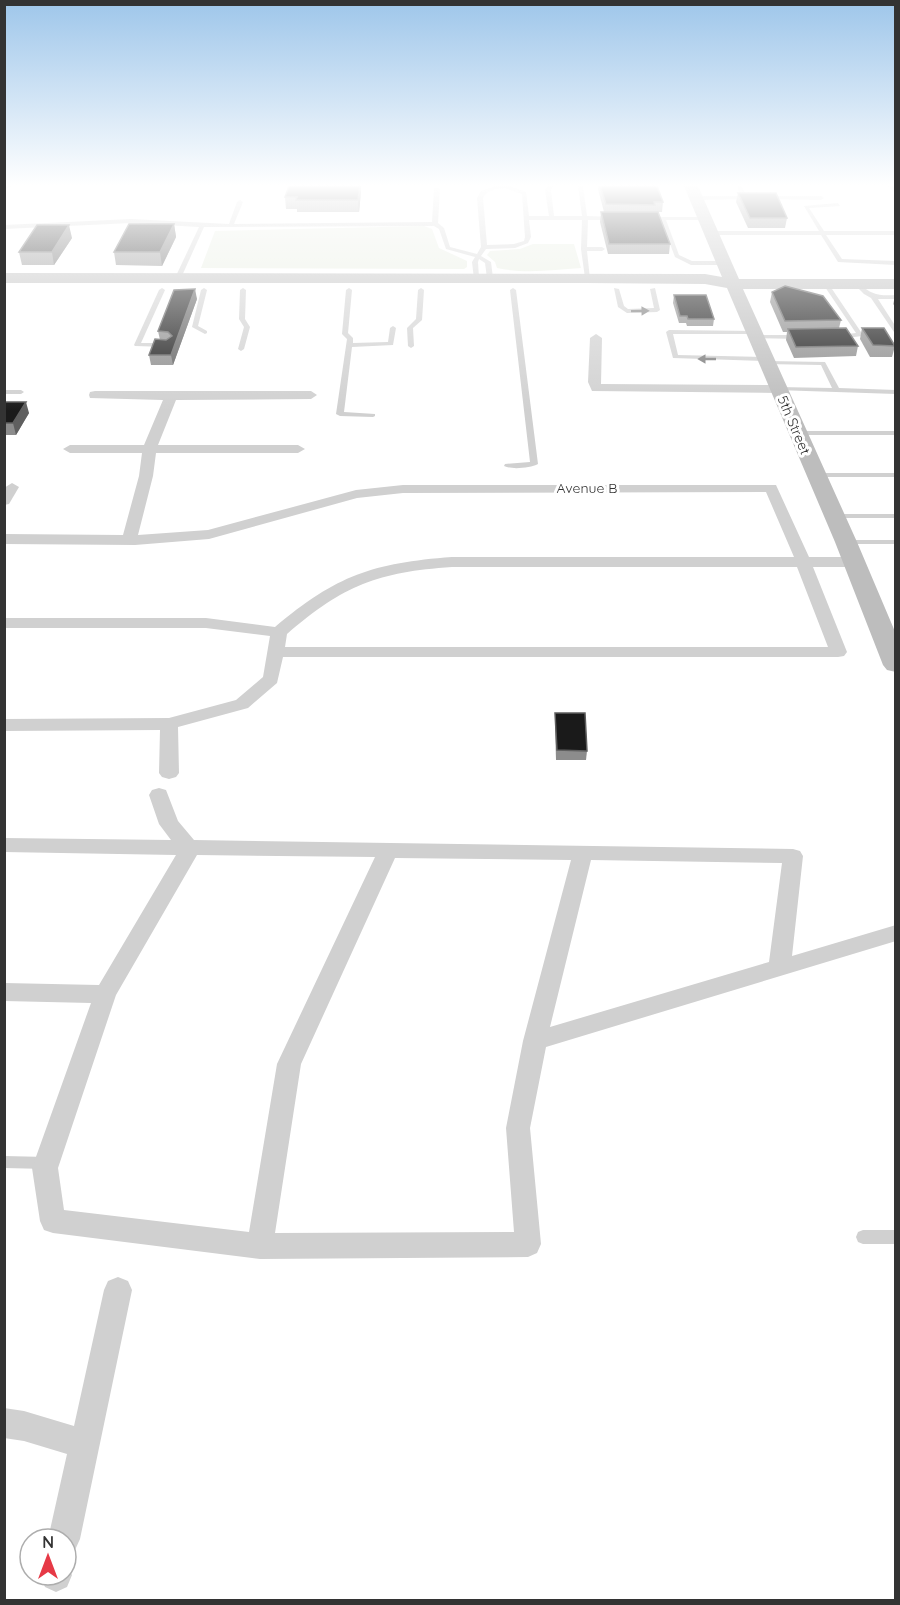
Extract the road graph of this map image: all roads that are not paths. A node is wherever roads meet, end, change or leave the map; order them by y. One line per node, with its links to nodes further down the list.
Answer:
1 (186, 261): 10 (lane)
2 (476, 261): 11 (lane)
3 (486, 261): 11 (lane)
4 (586, 261): 12 (lane)
5 (695, 261): 7 (lane)
6 (840, 261): 8 (lane)
7 (723, 263): 13 (main road, 5th Street)
8 (896, 263)
9 (4, 278): 10 (main road)
10 (178, 278): 11 (main road)
11 (483, 278): 12 (main road)
12 (588, 278): 13 (main road)
13 (732, 284): 14 (main road); 23 (main road, one-way to 13); 29 (main road, 5th Street)
14 (826, 284): 15 (main road); 31 (lane)
15 (857, 284): 16 (main road); 24 (lane)
16 (896, 284)
17 (4, 290): 18 (main road)
18 (162, 290): 19 (main road); 33 (lane)
19 (204, 290): 20 (main road); 27 (lane)
20 (243, 290): 21 (main road); 36 (lane)
21 (349, 290): 22 (main road); 34 (lane)
22 (421, 290): 23 (main road); 35 (lane)
23 (513, 290): 52 (lane)
24 (873, 297): 25 (lane); 28 (lane)
25 (896, 297)
26 (393, 328): 34 (lane)
27 (205, 332)
28 (896, 333)
29 (754, 334): 30 (lane); 37 (main road, 5th Street); 37 (lane, one-way to 29)
30 (815, 337)
31 (827, 337)
32 (596, 338): 38 (street)
33 (168, 345)
34 (349, 345): 46 (lane)
35 (411, 345)
36 (241, 349)
37 (766, 361): 38 (main road, 5th Street); 39 (lane)
38 (778, 389): 39 (lane); 47 (main road, 5th Street)
39 (836, 390): 42 (lane)
40 (4, 392): 41 (lane)
41 (21, 392)
42 (896, 392)
43 (95, 395): 45 (street)
44 (310, 395): 45 (street)
45 (171, 396): 51 (street)
46 (373, 415)
47 (797, 433): 48 (lane); 53 (main road, 5th Street)
48 (896, 433)
49 (70, 449): 51 (street)
50 (298, 449): 51 (street)
51 (150, 450): 58 (street)
52 (508, 466)
53 (814, 475): 54 (lane); 55 (main road, 5th Street)
54 (896, 475)
55 (834, 516): 56 (lane); 59 (main road, 5th Street)
56 (896, 516)
57 (4, 539): 58 (street, Avenue B)
58 (129, 540): 61 (street, Avenue B)
59 (846, 542): 60 (lane); 62 (main road, 5th Street)
60 (896, 542)
61 (803, 561): 62 (street); 64 (street); 65 (street)
62 (853, 562): 66 (main road, 5th Street)
63 (4, 623): 64 (street)
64 (279, 632): 65 (street)
65 (275, 652): 67 (street)
66 (896, 665)
67 (169, 724): 68 (street); 70 (street)
68 (4, 725)
69 (4, 845): 70 (street)
70 (187, 846): 71 (street); 76 (street)
71 (389, 849): 72 (street); 82 (street)
72 (583, 852): 74 (street); 77 (street)
73 (896, 933): 74 (street)
74 (779, 968): 77 (street)
75 (4, 992): 76 (street)
76 (105, 994): 79 (street)
77 (535, 1041): 82 (street)
78 (4, 1162): 79 (lane)
79 (47, 1163): 82 (street)
80 (863, 1236): 81 (lane)
81 (896, 1237)
82 (260, 1246)
83 (118, 1290): 85 (street)
84 (4, 1423): 85 (street)
85 (85, 1445): 86 (street)
86 (67, 1527)

